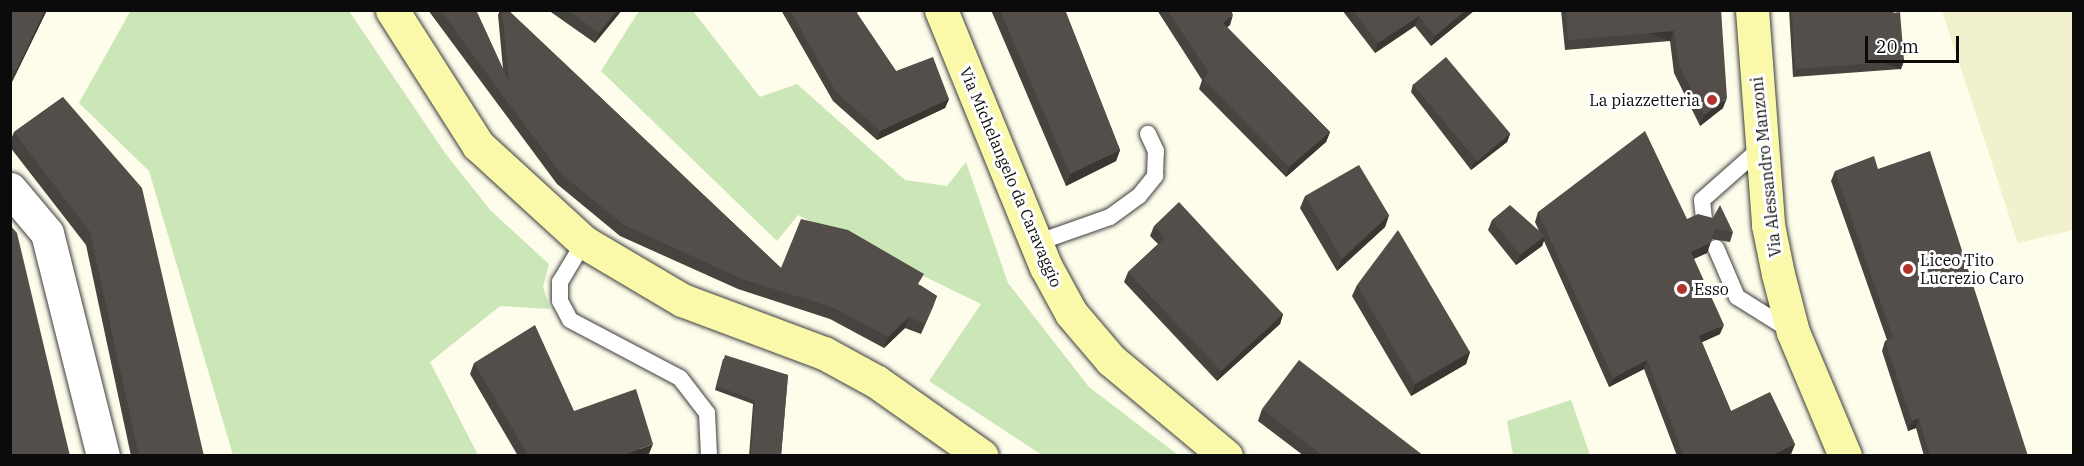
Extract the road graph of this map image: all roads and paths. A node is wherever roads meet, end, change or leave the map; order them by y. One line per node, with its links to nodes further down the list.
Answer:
1 (392, 10): 8 (main road)
2 (941, 10): 9 (main road, Via Michelangelo da Caravaggio)
3 (1752, 10): 5 (main road, Via Alessandro Manzoni)
4 (1148, 134): 9 (lane)
5 (1762, 147): 7 (lane); 11 (main road, Via Alessandro Manzoni)
6 (10, 189): 12 (street)
7 (1704, 219)
8 (584, 242): 13 (lane); 14 (main road)
9 (1036, 243): 15 (main road, Via Michelangelo da Caravaggio)
10 (1716, 248): 11 (lane)
11 (1793, 332): 16 (main road, Via Alessandro Manzoni)
12 (103, 456)
13 (710, 456)
14 (982, 456)
15 (1226, 456)
16 (1845, 456)

